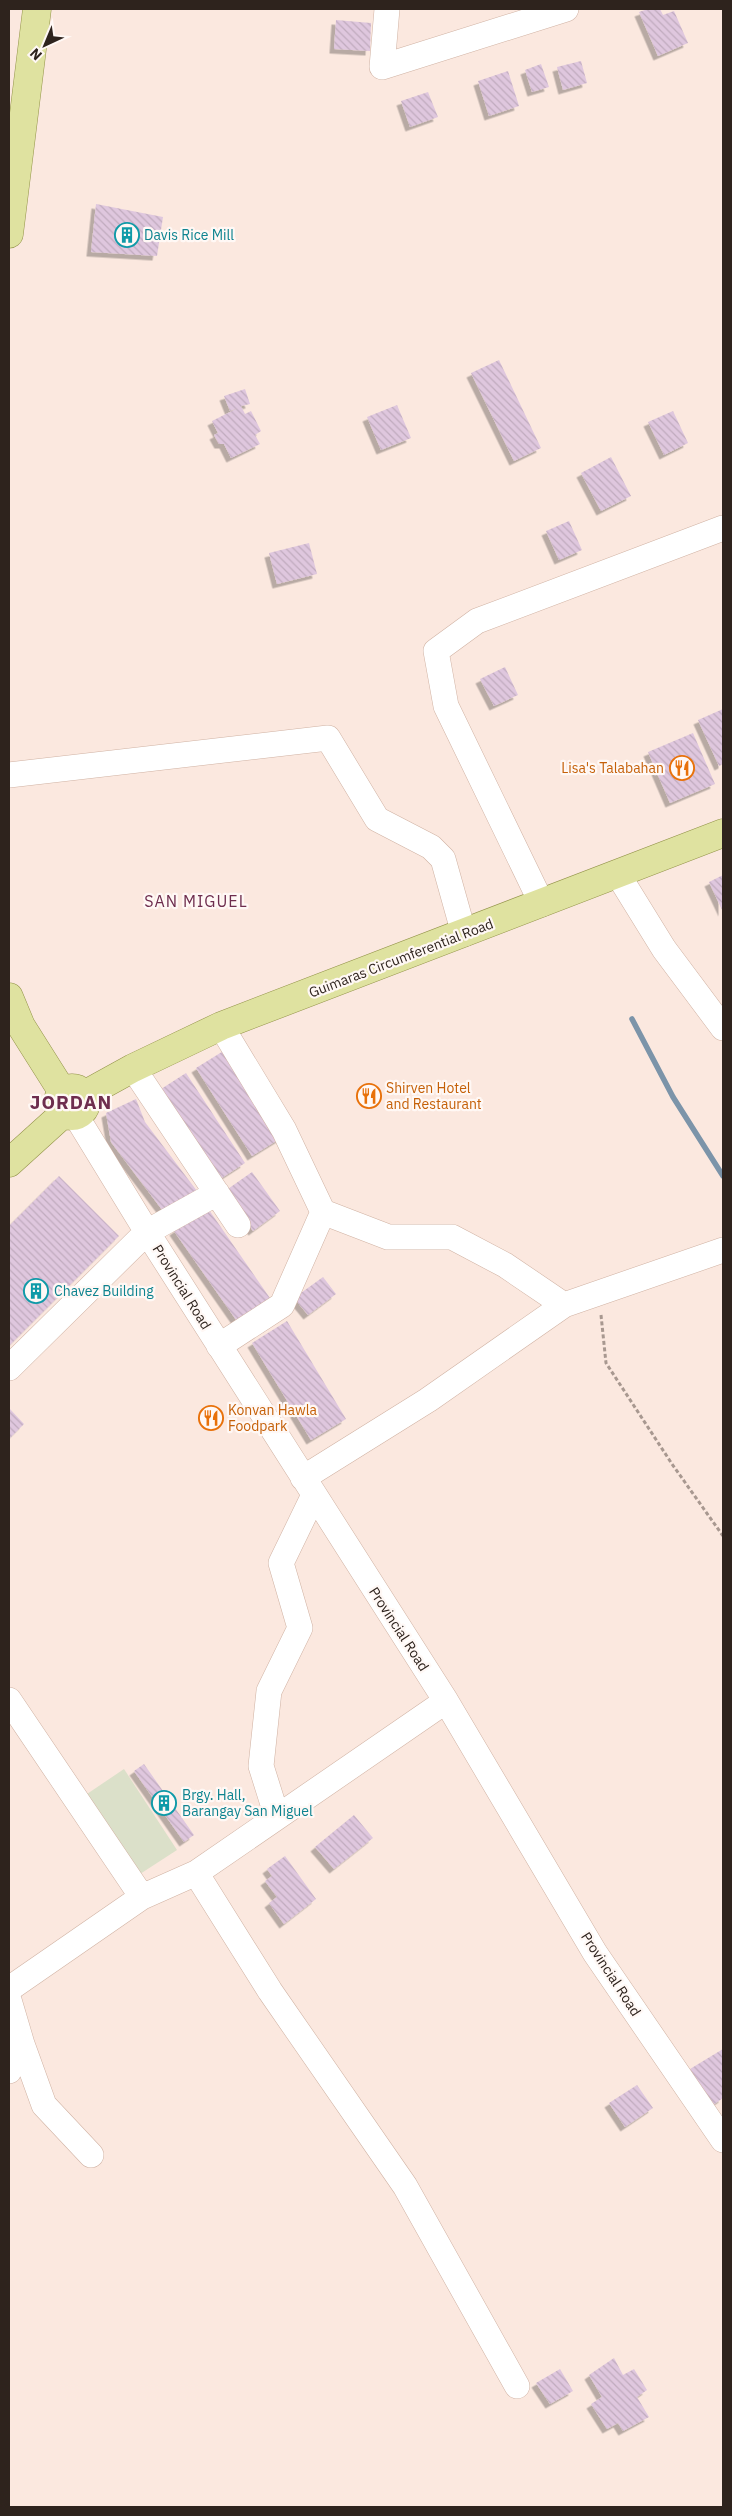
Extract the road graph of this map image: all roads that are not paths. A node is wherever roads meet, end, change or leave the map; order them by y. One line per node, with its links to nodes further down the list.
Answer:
1 (37, 9): 5 (main road)
2 (387, 9): 4 (street)
3 (566, 9): 4 (street)
4 (514, 18)
5 (9, 234)
6 (723, 528): 10 (street)
7 (9, 775): 11 (street)
8 (723, 833): 9 (main road, Guimaras Circumferential Road)
9 (617, 873): 10 (main road, Guimaras Circumferential Road); 13 (street)
10 (542, 904): 11 (main road, Guimaras Circumferential Road)
11 (464, 934): 14 (main road, Guimaras Circumferential Road)
12 (9, 997): 17 (main road, Provincial Road)
13 (716, 1005): 15 (street)
14 (221, 1026): 16 (main road, Guimaras Circumferential Road); 21 (street)
15 (723, 1028)
16 (133, 1068): 17 (main road, Guimaras Circumferential Road); 20 (street)
17 (69, 1104): 18 (main road, Guimaras Circumferential Road); 19 (main road, Guimaras Circumferential Road); 23 (street, Provincial Road)
18 (9, 1141)
19 (9, 1163)
20 (218, 1193): 22 (street); 23 (street)
21 (323, 1212): 25 (street); 26 (street)
22 (238, 1225)
23 (147, 1232): 26 (street, Provincial Road); 27 (street)
24 (723, 1250): 25 (street)
25 (564, 1305): 28 (street)
26 (219, 1346): 28 (street, Provincial Road)
27 (9, 1368)
28 (308, 1487): 30 (street, Provincial Road); 31 (street)
29 (9, 1700): 33 (street)
30 (446, 1701): 31 (street); 38 (street, Provincial Road)
31 (277, 1817): 32 (street)
32 (196, 1873): 33 (street); 41 (street)
33 (142, 1897): 34 (street)
34 (9, 1989)
35 (9, 2000): 36 (street)
36 (22, 2044): 37 (street); 40 (street)
37 (9, 2072)
38 (715, 2112): 39 (street, Provincial Road)
39 (723, 2140)
40 (91, 2155)
41 (517, 2386)

